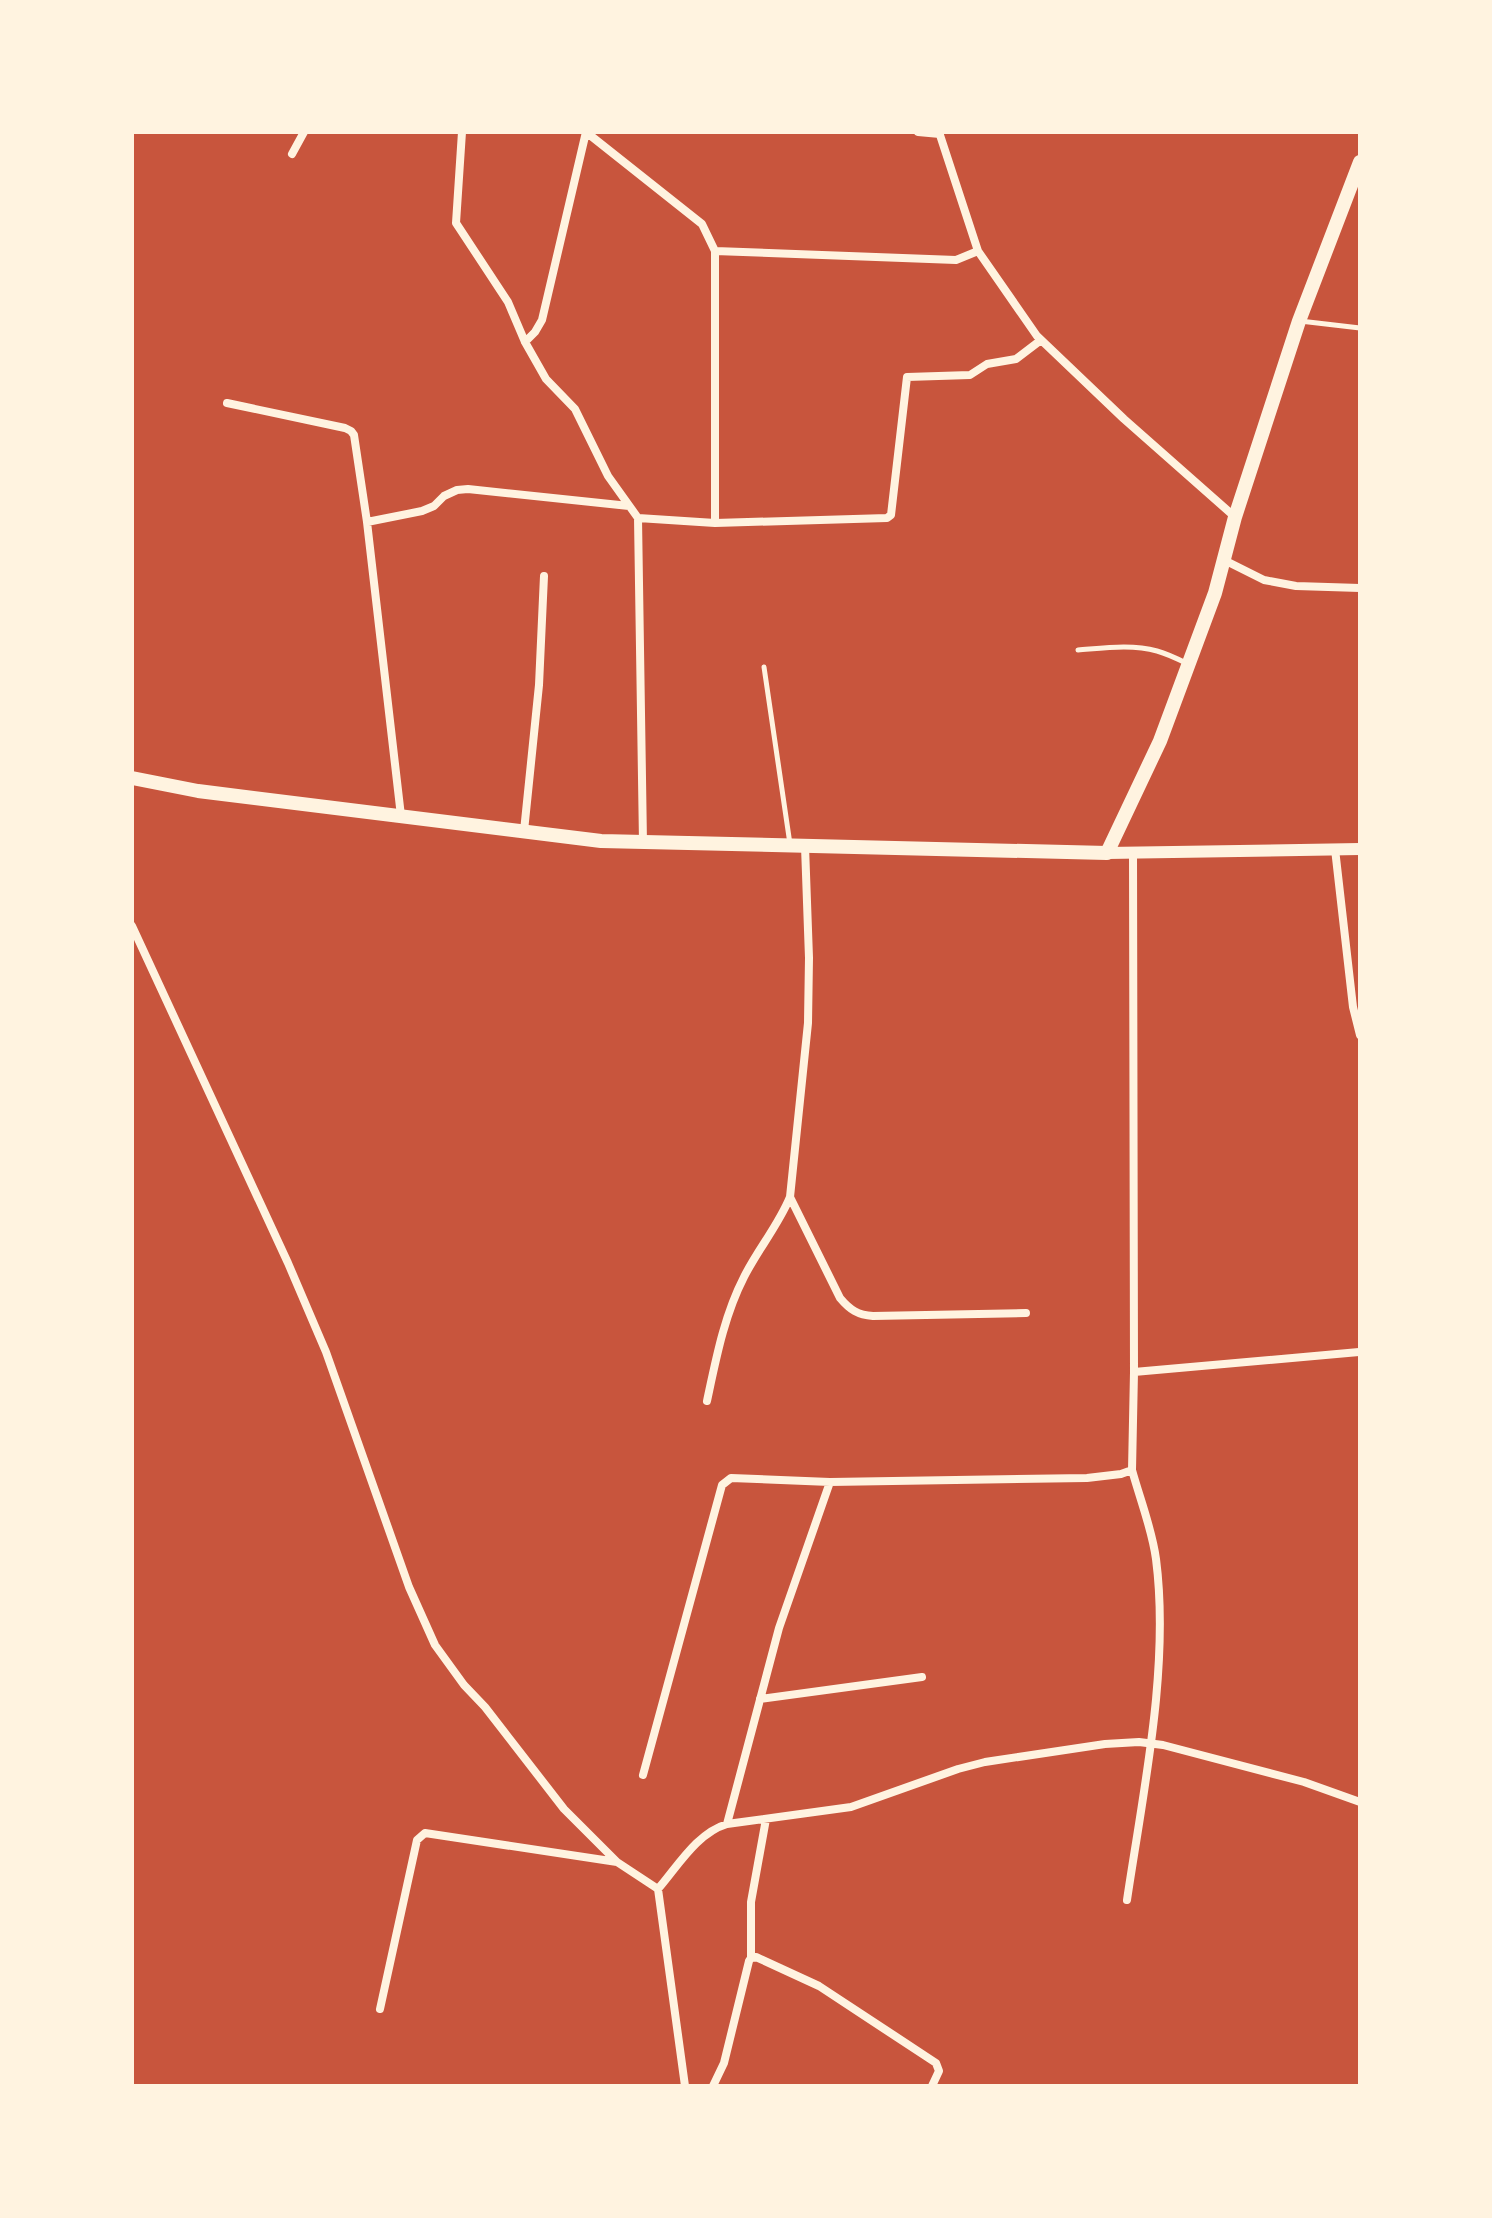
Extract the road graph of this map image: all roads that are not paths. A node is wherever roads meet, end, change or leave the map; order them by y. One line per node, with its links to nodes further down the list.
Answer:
1 (304, 132): 5 (street)
2 (462, 132): 12 (street)
3 (918, 132): 4 (street)
4 (940, 133): 8 (street)
5 (292, 154)
6 (1360, 162): 9 (main road)
7 (715, 251): 8 (street); 12 (street); 18 (street)
8 (978, 251): 11 (street)
9 (1299, 321): 10 (lane); 15 (main road)
10 (1360, 328)
11 (1041, 340): 15 (street); 18 (street)
12 (525, 342): 14 (street)
13 (227, 403): 17 (street)
14 (629, 506): 16 (street); 17 (street)
15 (1235, 517): 19 (main road)
16 (638, 518): 18 (street); 28 (street)
17 (367, 522): 26 (street)
18 (715, 523)
19 (1224, 560): 21 (street); 23 (main road)
20 (544, 576): 27 (street)
21 (1360, 588)
22 (1078, 650): 23 (lane)
23 (1189, 664): 33 (main road)
24 (764, 667): 29 (lane)
25 (132, 778): 26 (main road)
26 (401, 816): 27 (main road)
27 (524, 831): 28 (main road)
28 (643, 843): 29 (main road)
29 (798, 846): 33 (main road); 36 (street)
30 (1335, 849): 31 (street); 32 (street); 35 (street)
31 (1360, 849)
32 (1133, 852): 33 (street); 39 (street)
33 (1107, 853)
34 (132, 926): 50 (street)
35 (1360, 1035)
36 (790, 1197): 37 (street); 40 (street)
37 (1026, 1313)
38 (1359, 1352): 39 (street)
39 (1134, 1372): 41 (street)
40 (707, 1401)
41 (1132, 1470): 42 (street); 45 (street)
42 (830, 1482): 44 (street); 46 (street)
43 (922, 1677): 44 (street)
44 (760, 1699): 49 (street)
45 (1150, 1742): 47 (street); 48 (street); 52 (street)
46 (643, 1775)
47 (1360, 1802)
48 (766, 1819): 49 (street); 53 (street)
49 (727, 1824): 51 (street)
50 (617, 1862): 51 (street); 54 (street)
51 (658, 1889): 55 (street)
52 (1127, 1900)
53 (751, 1958): 56 (street); 57 (street)
54 (380, 2009)
55 (685, 2086)
56 (713, 2086)
57 (932, 2086)

